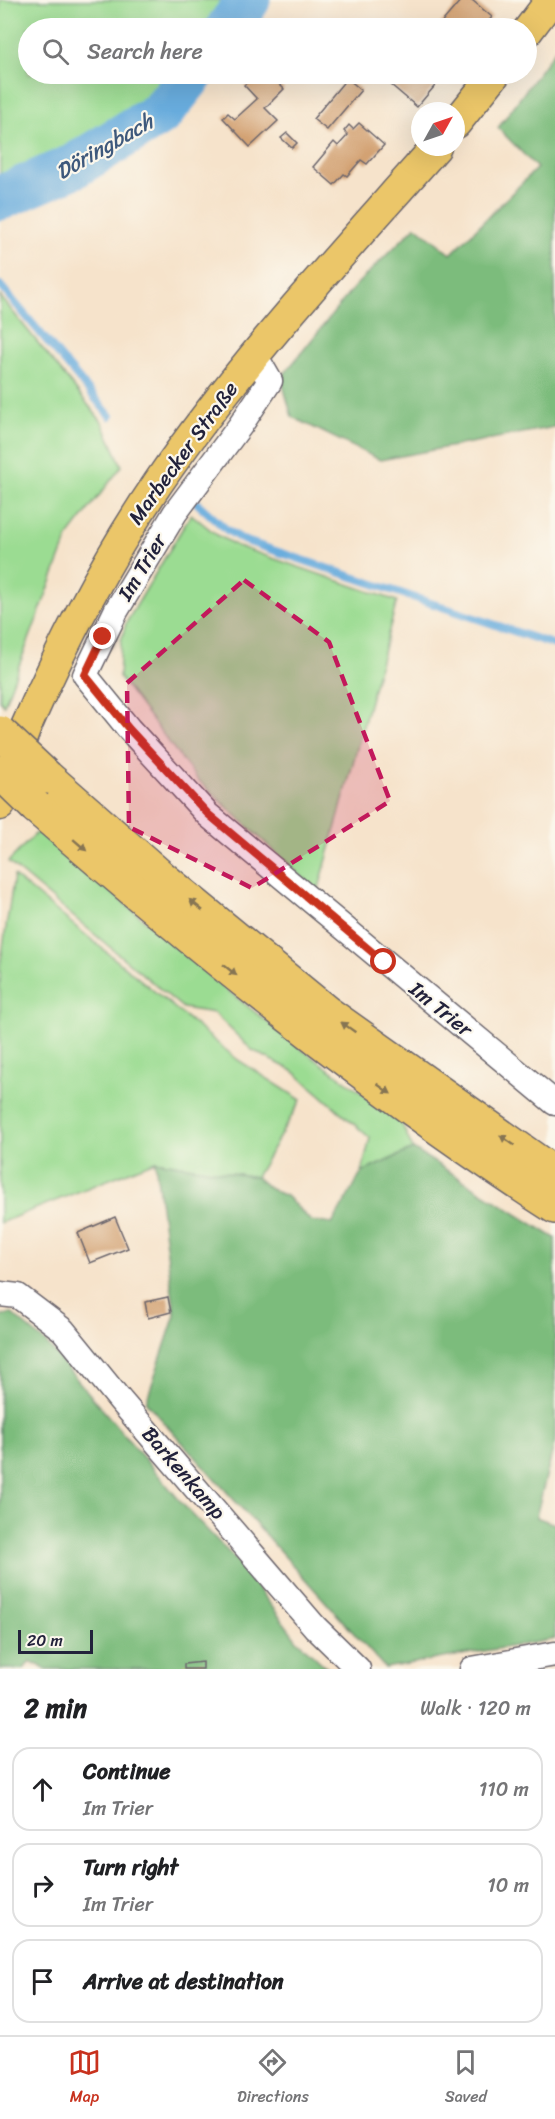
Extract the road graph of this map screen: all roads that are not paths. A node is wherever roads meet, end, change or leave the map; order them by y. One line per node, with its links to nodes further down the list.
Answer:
1 (551, 0): 2 (main road)
2 (537, 18)
3 (487, 84): 4 (main road)
4 (465, 112)
5 (428, 156): 6 (main road, Marbecker Straße)
6 (255, 355): 10 (main road, Marbecker Straße); 11 (street, Im Trier)
7 (0, 733): 9 (highway, bridge)
8 (0, 772): 9 (highway, bridge)
9 (41, 792): 12 (highway, one-way to 9); 13 (highway, one-way to 13)
10 (0, 805)
11 (555, 1103)
12 (555, 1174)
13 (555, 1207)
14 (0, 1294): 16 (street, Barkenkamp)
15 (555, 1654): 17 (street)
16 (358, 1669)
17 (472, 1669)

